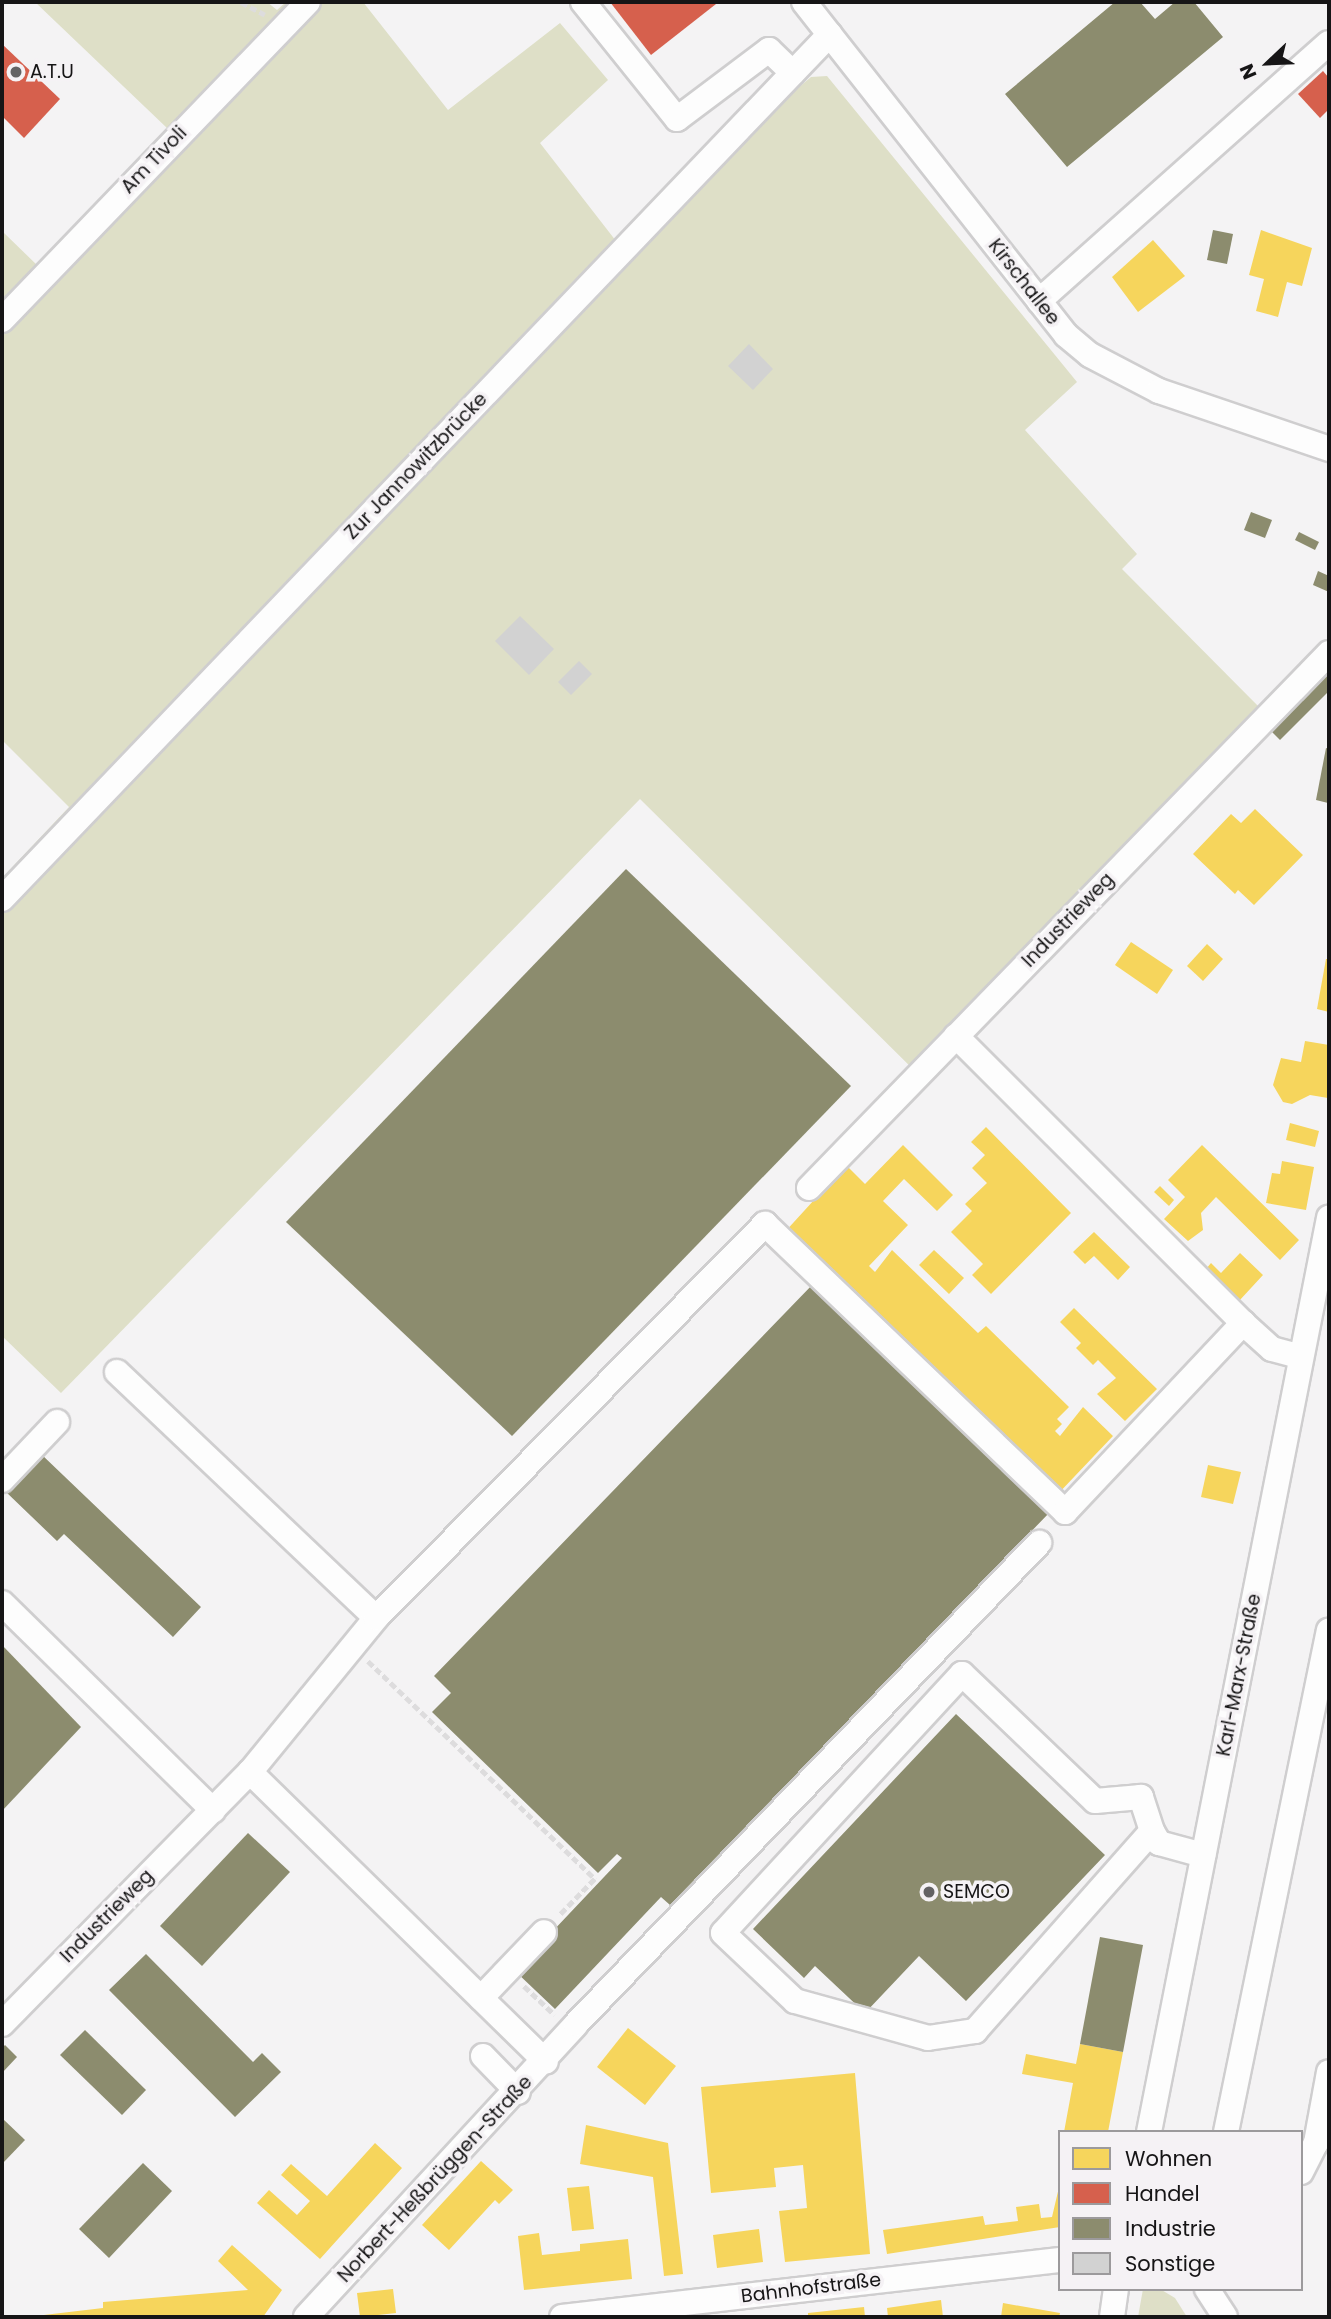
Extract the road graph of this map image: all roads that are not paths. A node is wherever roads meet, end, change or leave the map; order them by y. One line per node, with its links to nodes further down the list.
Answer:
1 (308, 2): 8 (street, Am Tivoli)
2 (583, 2): 6 (street)
3 (803, 2): 4 (street, Kirschallee)
4 (830, 34): 6 (street, Zur Jannowitzbrücke); 7 (street, Kirschallee)
5 (1329, 43): 7 (street)
6 (793, 73): 11 (street, Zur Jannowitzbrücke)
7 (1039, 301): 9 (street, Kirschallee)
8 (2, 320)
9 (1329, 449)
10 (1329, 653): 12 (street, Industrieweg)
11 (2, 899)
12 (956, 1036): 13 (street, Industrieweg); 15 (street)
13 (809, 1188)
14 (1329, 1218): 16 (street, Karl-Marx-Straße)
15 (1244, 1323): 16 (street); 22 (street, Industrieweg)
16 (1301, 1357): 27 (street, Karl-Marx-Straße)
17 (117, 1372): 22 (street)
18 (57, 1422): 19 (street)
19 (2, 1480)
20 (1039, 1543): 32 (street, Norbert-Heßbrüggen-Straße)
21 (2, 1603): 25 (street)
22 (376, 1618): 24 (street, Industrieweg)
23 (1329, 1630): 36 (street)
24 (250, 1772): 25 (street, Industrieweg); 29 (street)
25 (213, 1810): 30 (street, Industrieweg)
26 (1152, 1831): 26 (street); 27 (street)
27 (1203, 1855): 35 (street, Karl-Marx-Straße)
28 (544, 1932): 29 (street)
29 (481, 1998): 32 (street)
30 (2, 2024)
31 (483, 2056): 34 (street)
32 (546, 2062): 34 (street, Norbert-Heßbrüggen-Straße)
33 (1329, 2072): 37 (street)
34 (518, 2092): 41 (street, Norbert-Heßbrüggen-Straße)
35 (1149, 2130)
36 (1226, 2130)
37 (1303, 2168)
38 (1058, 2260): 42 (street, Bahnhofstraße)
39 (1116, 2291): 43 (street)
40 (1208, 2291): 44 (street)
41 (306, 2317)
42 (562, 2317)
43 (1112, 2317)
44 (1225, 2317)

